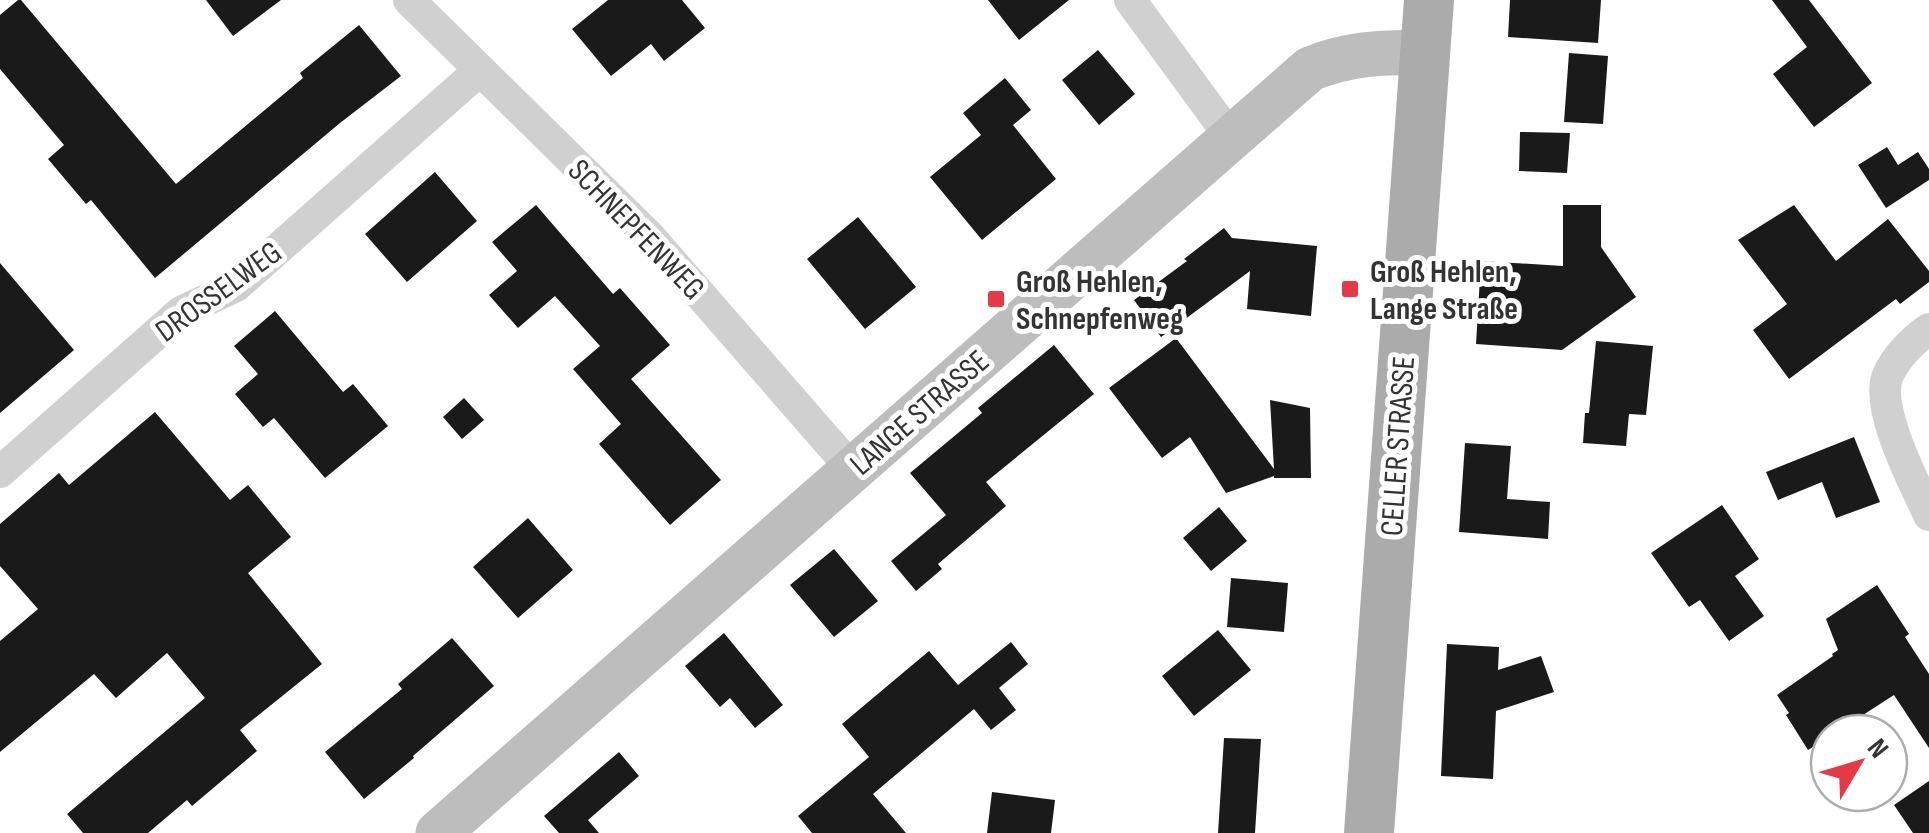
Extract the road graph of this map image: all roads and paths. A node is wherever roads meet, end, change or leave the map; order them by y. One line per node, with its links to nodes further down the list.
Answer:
1 (409, 0): 5 (street, SCHNEPFENWEG)
2 (1130, 0): 6 (street)
3 (1429, 0): 4 (main road, CELLER STRASSE)
4 (1426, 52): 6 (main road, LANGE STRASSE); 12 (main road, CELLER STRASSE)
5 (480, 70): 8 (street, SCHNEPFENWEG); 9 (street, DROSSELWEG)
6 (1232, 139): 8 (main road, LANGE STRASSE)
7 (1929, 329): 10 (street)
8 (852, 470): 11 (main road, LANGE STRASSE)
9 (0, 472)
10 (1929, 515)
11 (438, 833)
12 (1369, 833)

